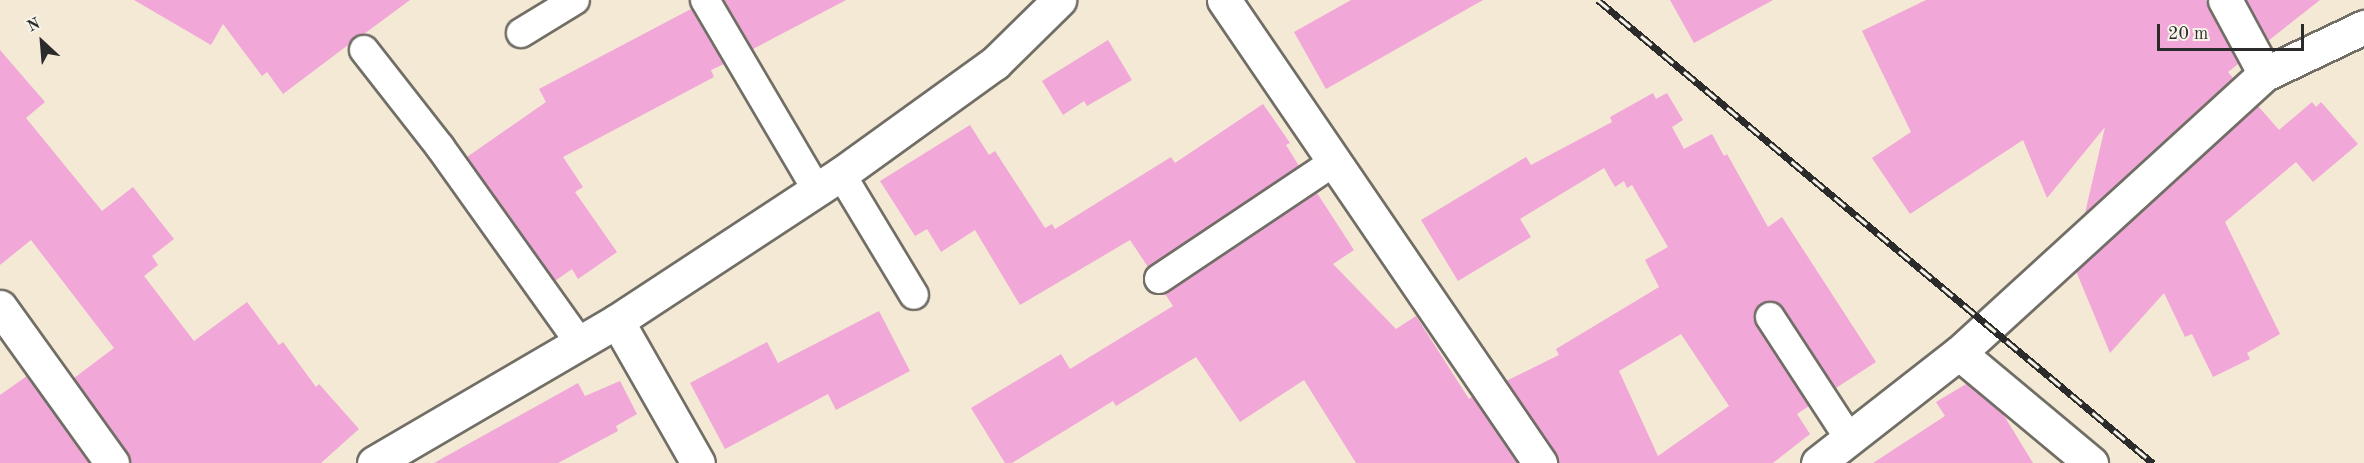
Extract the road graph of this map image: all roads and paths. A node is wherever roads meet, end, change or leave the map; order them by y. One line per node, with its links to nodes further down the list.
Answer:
1 (575, 0): 7 (lane)
2 (705, 0): 11 (lane)
3 (1224, 0): 10 (street)
4 (2224, 0): 9 (street)
5 (1048, 5): 11 (street)
6 (2364, 27): 9 (street)
7 (521, 33)
8 (364, 50): 17 (lane)
9 (2265, 74): 18 (street)
10 (1334, 162): 12 (lane); 23 (street)
11 (829, 182): 13 (lane); 16 (street)
12 (1159, 279)
13 (914, 296)
14 (0, 307): 20 (street)
15 (1770, 317): 19 (lane)
16 (616, 321): 17 (street); 22 (street)
17 (579, 342): 21 (street)
18 (1959, 353): 19 (street); 25 (street)
19 (1849, 438): 24 (street)
20 (112, 463)
21 (374, 463)
22 (698, 463)
23 (1540, 463)
24 (1818, 463)
25 (2091, 463)

